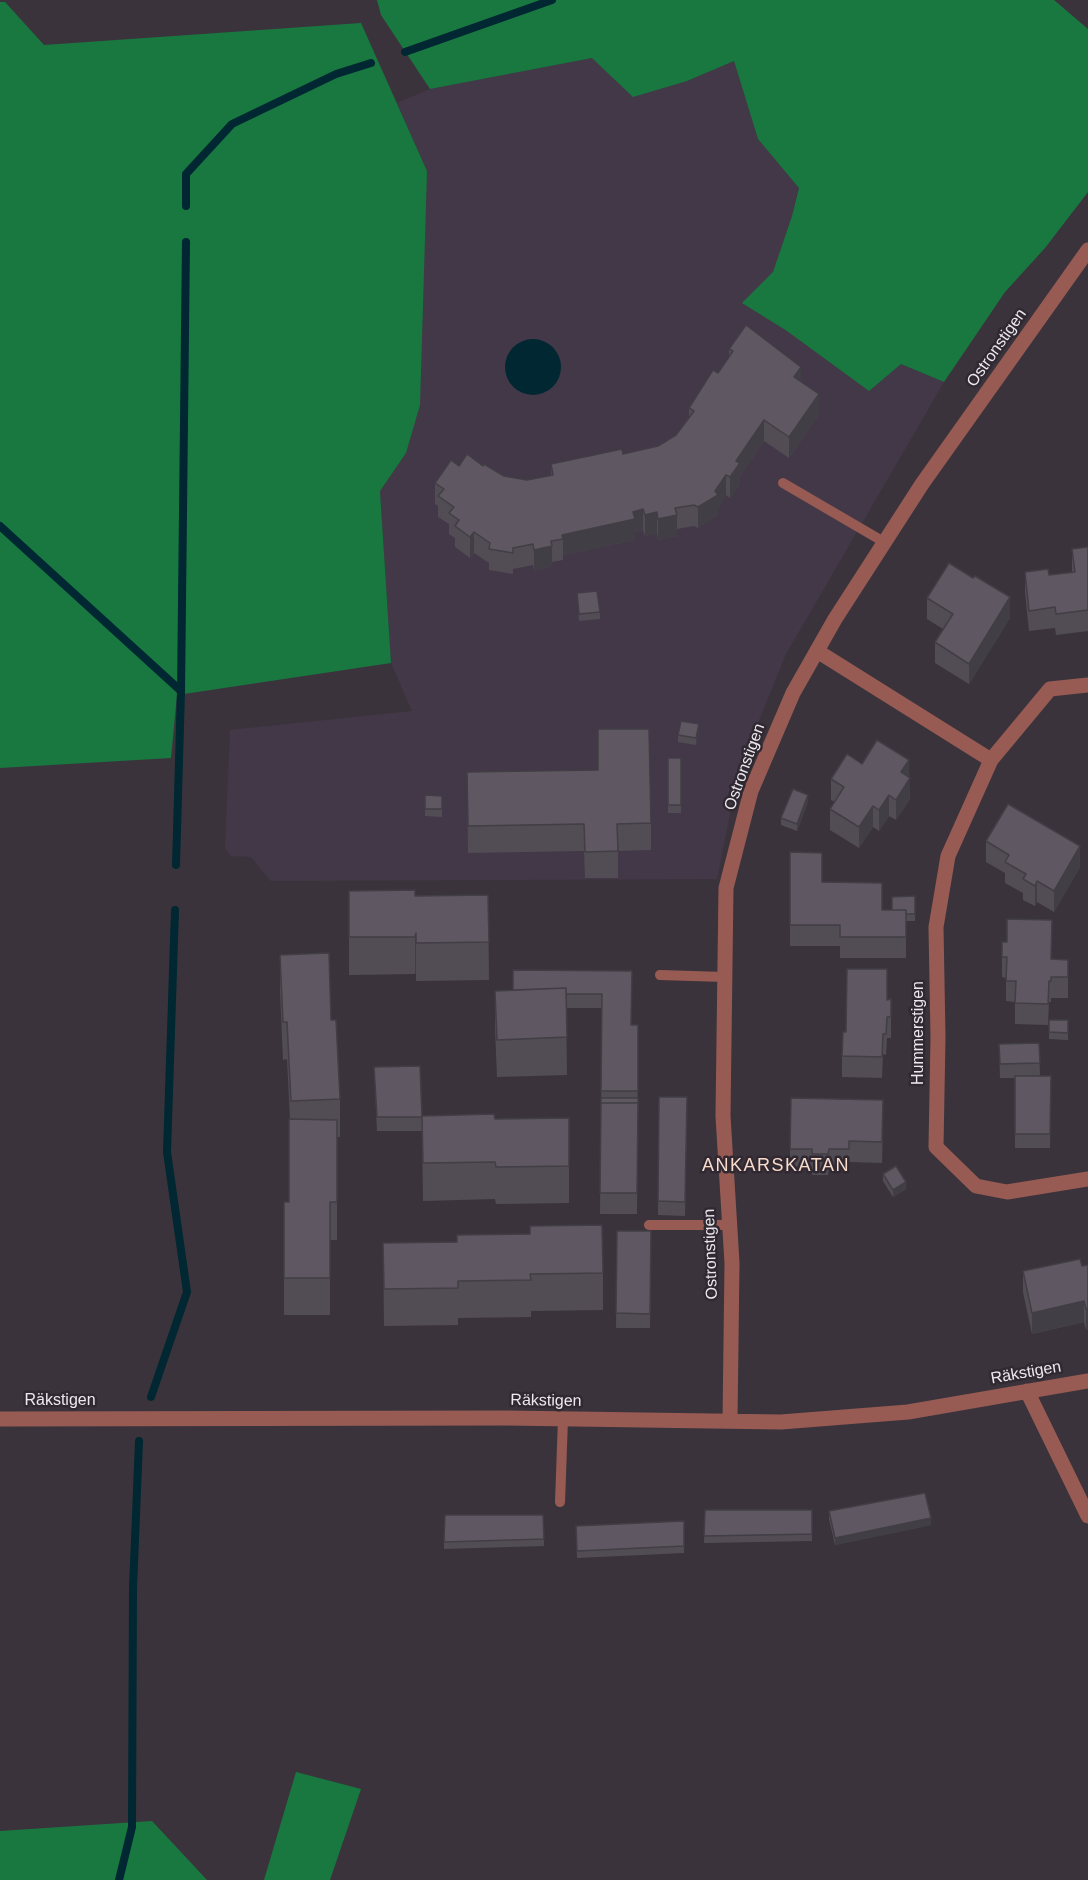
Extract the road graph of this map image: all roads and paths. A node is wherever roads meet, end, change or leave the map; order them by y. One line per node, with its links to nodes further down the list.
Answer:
1 (1088, 250): 3 (street, Ostronstigen)
2 (783, 483): 3 (lane)
3 (884, 542): 4 (street, Ostronstigen)
4 (817, 651): 6 (street); 8 (street, Ostronstigen)
5 (1088, 685): 6 (street, Hummerstigen)
6 (991, 760): 9 (street, Hummerstigen)
7 (660, 975): 8 (lane)
8 (725, 977): 11 (street, Ostronstigen)
9 (1088, 1179)
10 (649, 1225): 11 (lane)
11 (729, 1225): 16 (street, Ostronstigen)
12 (1088, 1381): 13 (street, Räkstigen)
13 (1027, 1392): 16 (street, Räkstigen); 18 (street)
14 (0, 1419): 15 (street, Räkstigen)
15 (563, 1419): 16 (street, Räkstigen); 17 (lane)
16 (730, 1421)
17 (560, 1502)
18 (1088, 1516)

